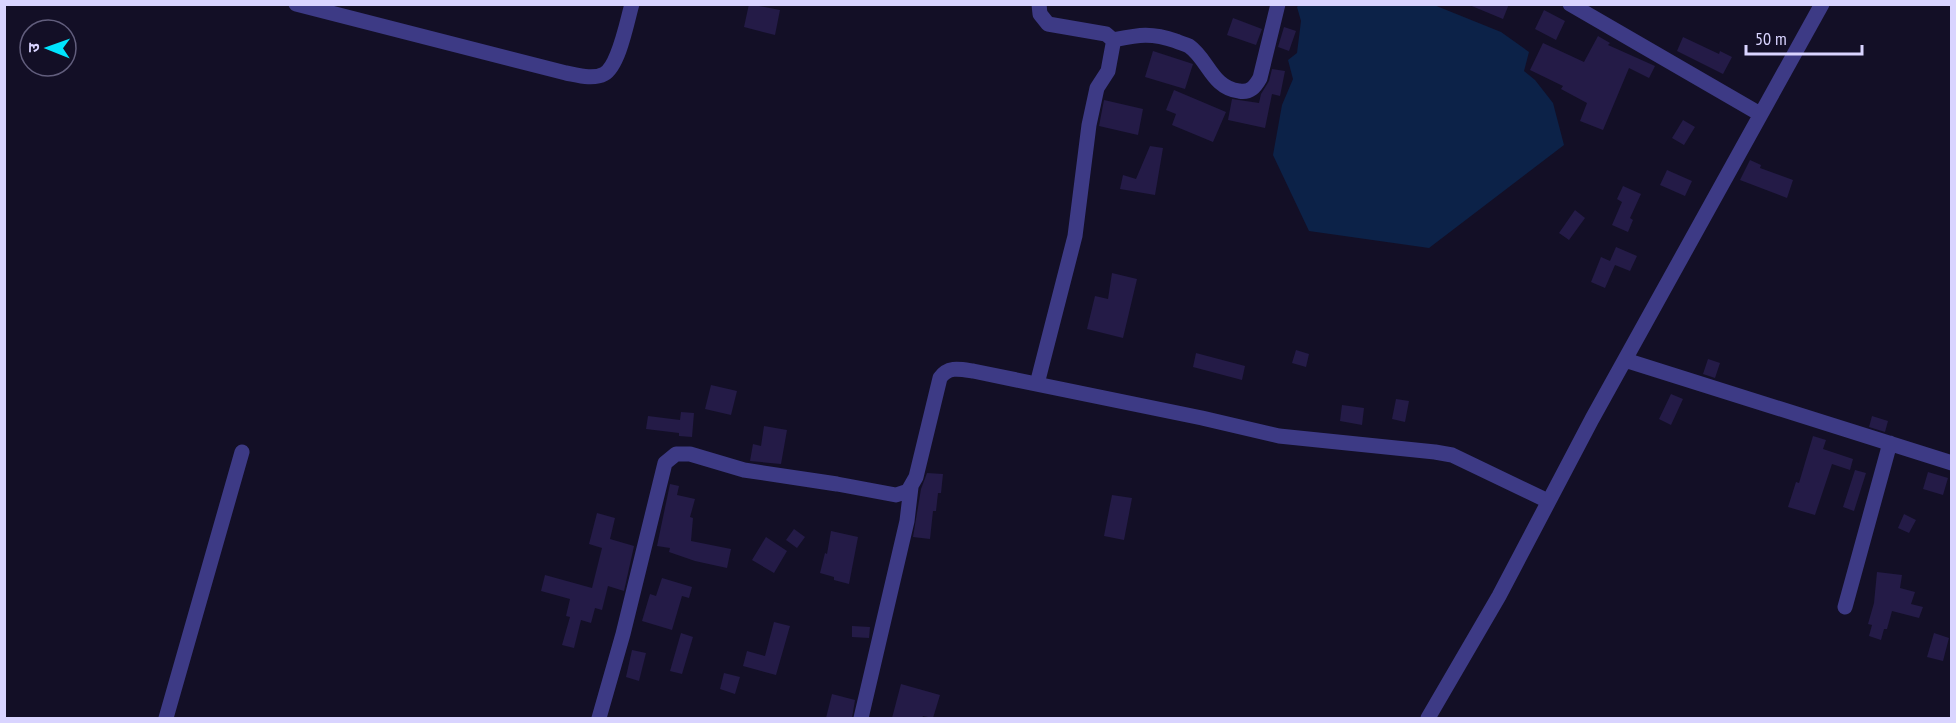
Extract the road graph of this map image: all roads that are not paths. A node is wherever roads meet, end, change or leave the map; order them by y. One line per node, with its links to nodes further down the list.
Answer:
1 (296, 4): 2 (street)
2 (632, 4)
3 (1039, 4): 7 (street)
4 (1278, 4): 7 (street)
5 (1570, 4): 8 (street)
6 (1822, 4): 8 (street)
7 (1113, 40): 10 (street)
8 (1760, 114): 9 (street)
9 (1625, 360): 11 (street); 15 (street)
10 (1037, 384): 14 (street); 15 (street)
11 (1890, 443): 13 (street); 16 (street)
12 (242, 452): 17 (street)
13 (1952, 463)
14 (911, 487): 18 (street); 19 (street)
15 (1548, 501): 20 (street)
16 (1845, 607)
17 (166, 718)
18 (599, 718)
19 (861, 718)
20 (1428, 718)

